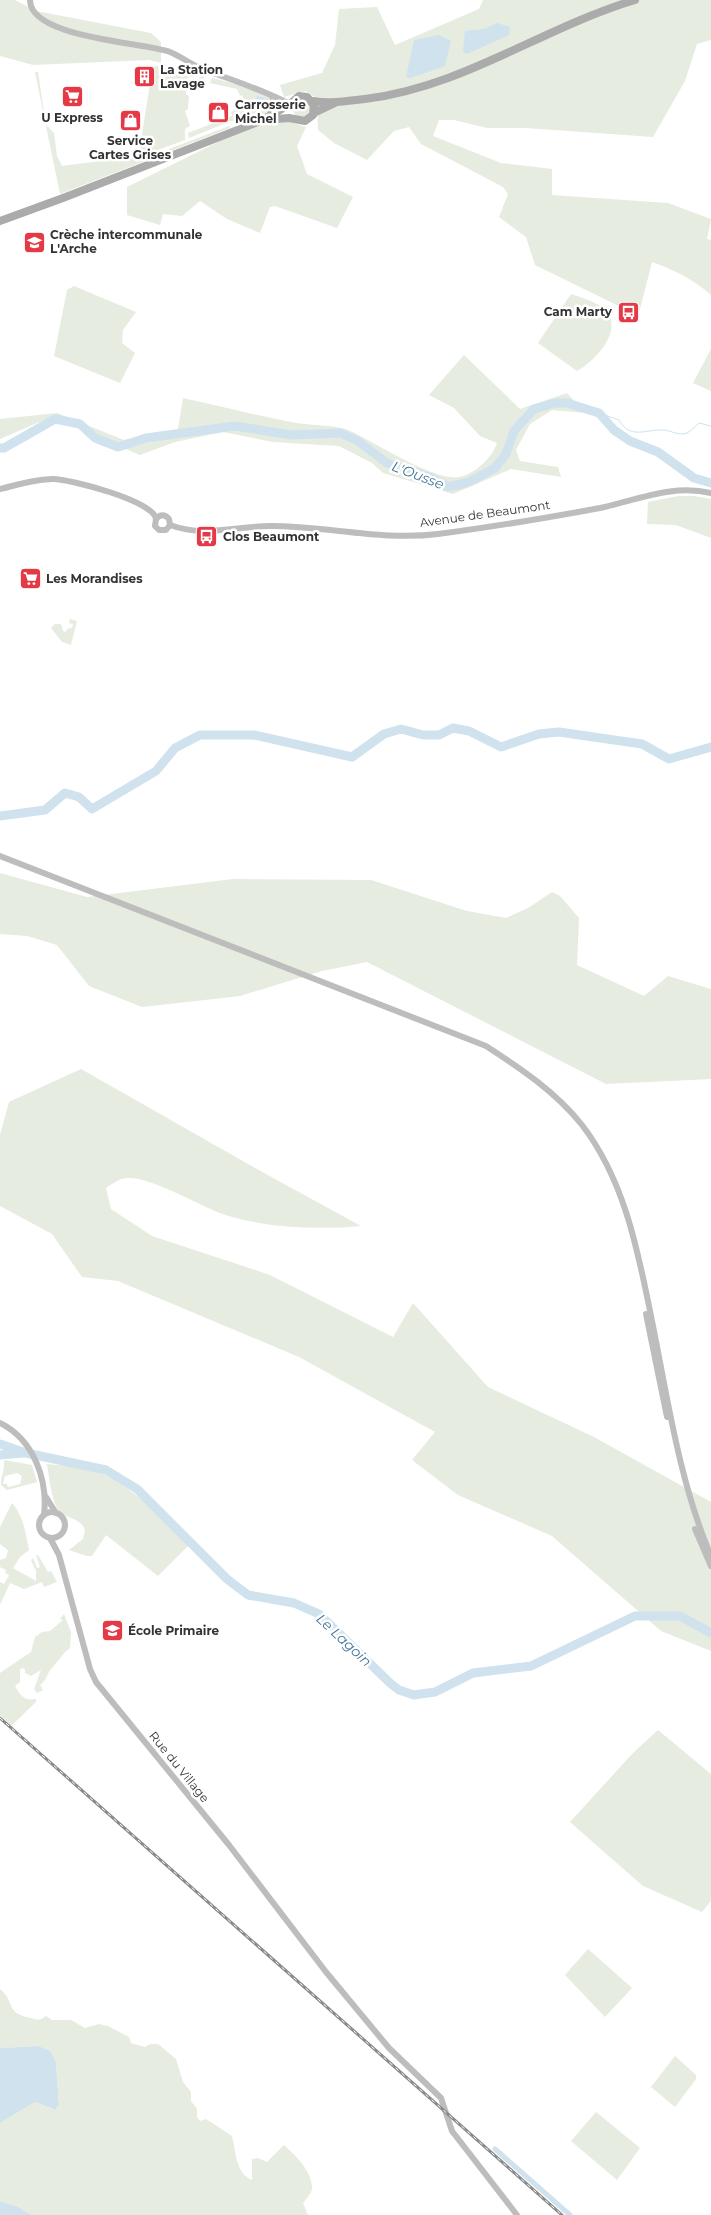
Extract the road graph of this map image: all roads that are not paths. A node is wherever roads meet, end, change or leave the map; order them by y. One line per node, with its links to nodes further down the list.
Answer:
1 (30, 0): 3 (main road)
2 (635, 0): 5 (main road)
3 (272, 96): 6 (main road); 8 (main road)
4 (312, 101): 5 (main road); 6 (main road); 7 (main road)
5 (337, 102): 7 (main road)
6 (290, 104): 8 (main road); 9 (main road)
7 (314, 113): 9 (main road)
8 (266, 118): 9 (main road); 10 (main road)
9 (294, 118)
10 (0, 221)
11 (0, 489): 13 (main road)
12 (711, 493): 14 (main road, Avenue de Beaumont)
13 (156, 519): 14 (main road); 14 (main road)
14 (170, 525)
15 (0, 856): 16 (main road)
16 (628, 1218): 24 (main road); 25 (main road)
17 (0, 1423): 18 (main road)
18 (46, 1497): 19 (main road); 20 (main road)
19 (56, 1513): 20 (main road); 21 (main road)
20 (44, 1515): 22 (main road)
21 (60, 1535): 22 (main road); 23 (main road, Rue du Village)
22 (50, 1538): 23 (main road, Rue du Village)
23 (59, 1555): 26 (main road, Rue du Village)
24 (711, 1556)
25 (711, 1566)
26 (516, 2215)

